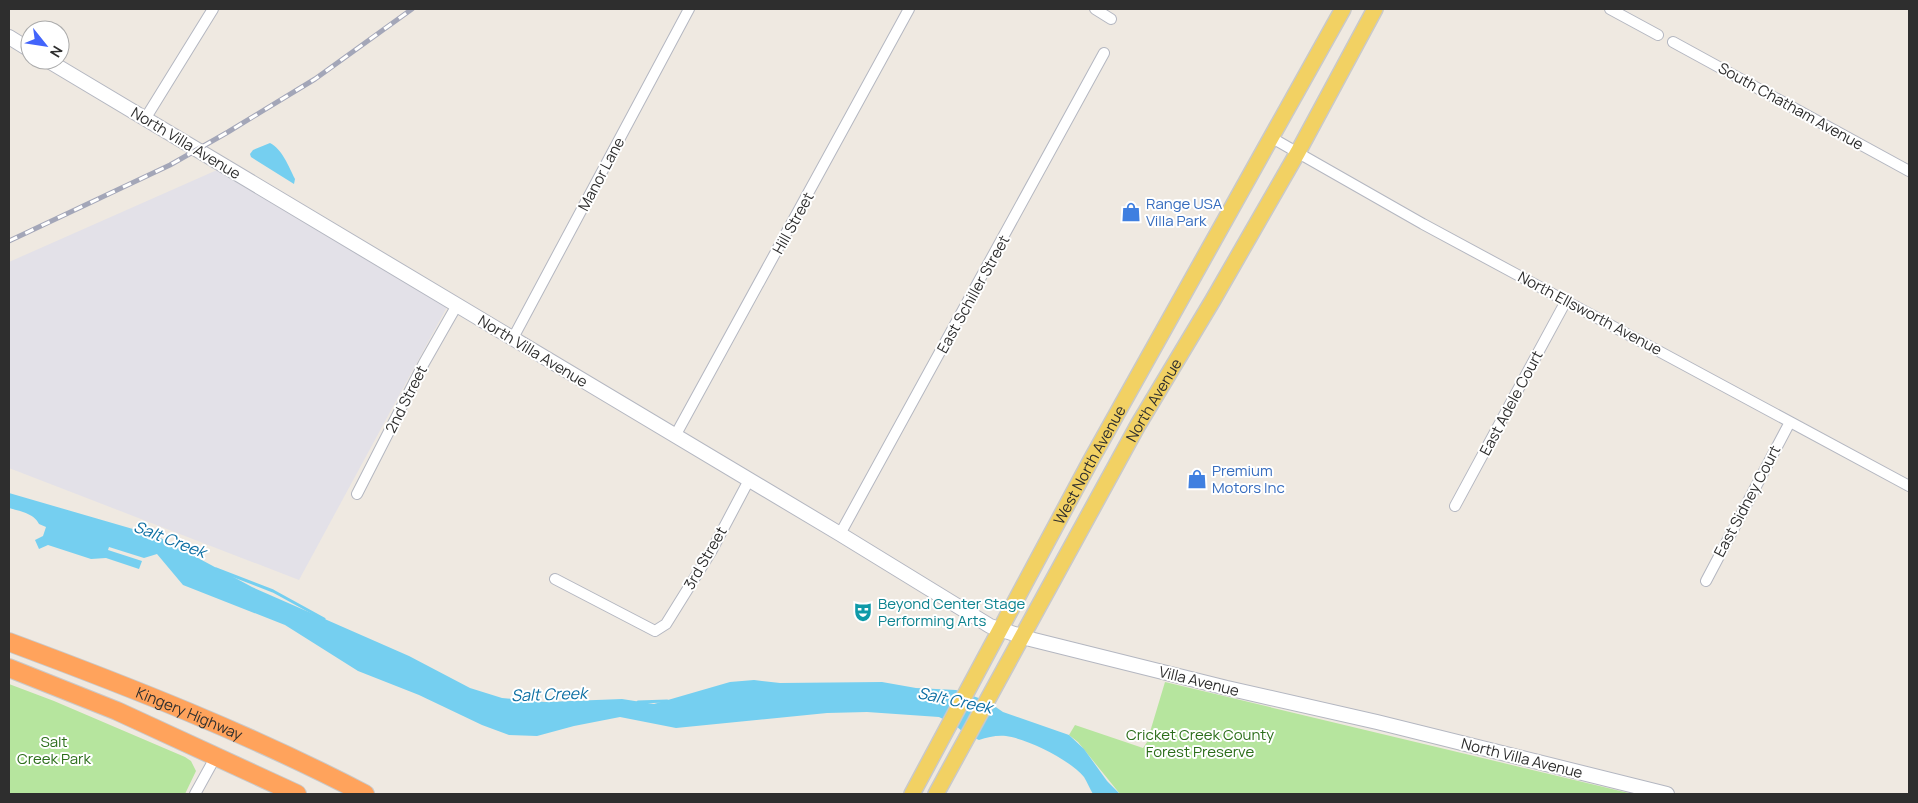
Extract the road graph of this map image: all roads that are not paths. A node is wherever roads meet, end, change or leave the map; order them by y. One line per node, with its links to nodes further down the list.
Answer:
1 (213, 9): 15 (street)
2 (689, 9): 21 (street, Manor Lane)
3 (909, 9): 23 (street, Hill Street)
4 (1095, 9): 8 (street)
5 (1343, 9): 16 (main road)
6 (1375, 9): 17 (main road, North Avenue)
7 (1610, 9): 9 (street)
8 (1111, 19)
9 (1658, 35)
10 (9, 37): 12 (street)
11 (1673, 42): 18 (street, South Chatham Avenue)
12 (20, 44)
13 (1104, 53): 28 (street, East Schiller Street)
14 (64, 70): 15 (street, North Villa Avenue)
15 (145, 119): 20 (street, North Villa Avenue)
16 (1272, 138): 17 (street, North Ellsworth Avenue); 31 (main road, West North Avenue)
17 (1298, 152): 19 (street, North Ellsworth Avenue); 32 (main road, North Avenue)
18 (1909, 171)
19 (1566, 301): 22 (street, North Ellsworth Avenue); 27 (street, East Adele Court)
20 (456, 305): 21 (street, North Villa Avenue); 26 (street, 2nd Street)
21 (513, 338): 23 (street, North Villa Avenue)
22 (1790, 422): 25 (street, North Ellsworth Avenue); 30 (street, East Sidney Court)
23 (676, 436): 24 (street, North Villa Avenue)
24 (749, 480): 28 (street, North Villa Avenue); 29 (street, 3rd Street)
25 (1909, 486)
26 (357, 494)
27 (1455, 506)
28 (840, 534): 31 (street, North Villa Avenue)
29 (556, 579)
30 (1706, 581)
31 (1001, 630): 32 (street, North Villa Avenue); 40 (main road, West North Avenue)
32 (1022, 637): 35 (street, Villa Avenue); 41 (main road, North Avenue)
33 (9, 642): 39 (highway, Kingery Highway)
34 (9, 668): 36 (highway, Kingery Highway)
35 (1377, 722): 42 (street, North Villa Avenue)
36 (216, 756): 37 (street); 38 (highway, Kingery Highway)
37 (195, 794)
38 (297, 794)
39 (365, 794)
40 (912, 794)
41 (936, 794)
42 (1667, 794)

